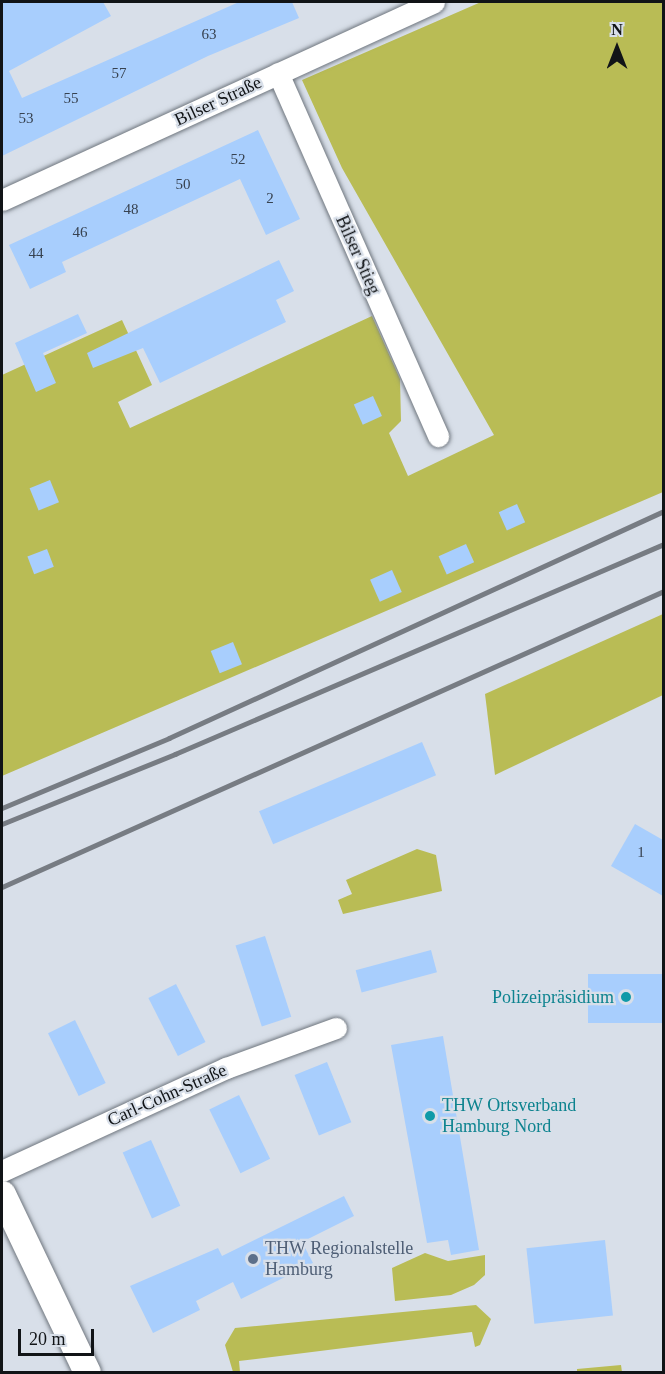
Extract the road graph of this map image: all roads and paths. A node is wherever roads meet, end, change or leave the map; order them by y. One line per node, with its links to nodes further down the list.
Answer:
1 (434, 2): 2 (street, Bilser Straße)
2 (278, 73): 3 (street, Bilser Straße); 4 (street, Bilser Stieg)
3 (2, 200)
4 (438, 436)
5 (336, 1028): 6 (street, Carl-Cohn-Straße)
6 (2, 1172)
7 (2, 1194): 8 (street)
8 (87, 1372)

